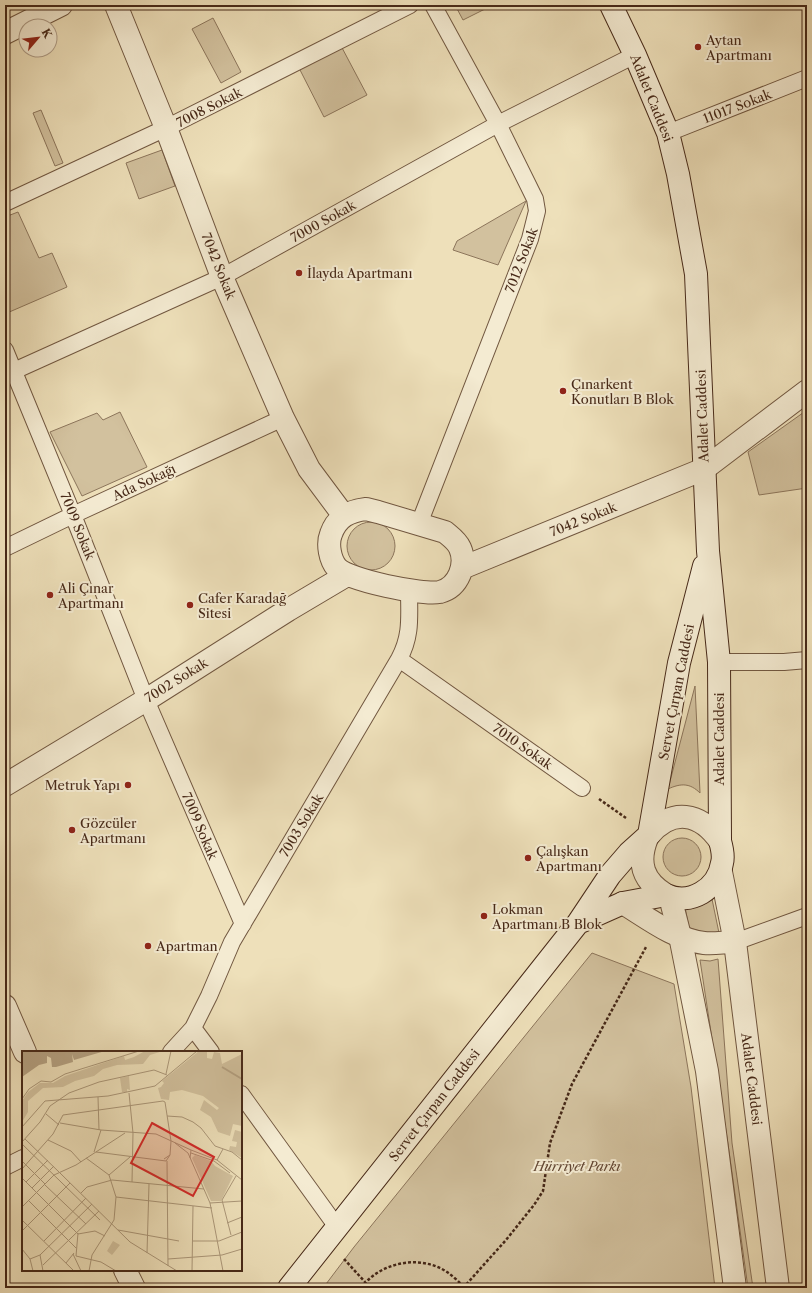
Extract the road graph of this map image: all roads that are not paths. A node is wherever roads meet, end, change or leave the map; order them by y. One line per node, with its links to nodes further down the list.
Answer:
1 (61, 5): 6 (street)
2 (116, 5): 10 (street, 7042 Sokak)
3 (410, 5): 10 (lane, 7008 Sokak)
4 (433, 5): 9 (lane, 7012 Sokak)
5 (611, 5): 7 (street, Adalet Caddesi)
6 (5, 33)
7 (636, 55): 9 (lane, 7000 Sokak); 11 (street, Adalet Caddesi)
8 (807, 78): 11 (lane, 11017 Sokak)
9 (498, 124): 13 (lane, 7000 Sokak); 21 (lane, 7012 Sokak)
10 (166, 128): 12 (lane, 7008 Sokak); 13 (street, 7042 Sokak)
11 (668, 133): 18 (street, Adalet Caddesi)
12 (5, 203)
13 (222, 278): 15 (lane, 7000 Sokak); 17 (street, 7042 Sokak)
14 (5, 350): 15 (lane, 7009 Sokak)
15 (9, 373): 19 (lane, 7009 Sokak)
16 (807, 391): 18 (street, 7042 Sokak)
17 (283, 418): 19 (lane, Ada Sokağı); 20 (street, 7042 Sokak)
18 (704, 469): 23 (street, Adalet Caddesi); 24 (street, 7042 Sokak)
19 (74, 515): 22 (lane, Ada Sokağı); 30 (lane, 7009 Sokak)
20 (344, 516): 21 (street); 25 (street)
21 (419, 524): 24 (street)
22 (5, 548)
23 (708, 551): 29 (street, Adalet Caddesi); 33 (street, Servet Çırpan Caddesi)
24 (462, 568): 26 (street)
25 (347, 575): 26 (street); 30 (street, 7002 Sokak)
26 (409, 590): 27 (lane, 7003 Sokak)
27 (400, 659): 32 (lane, 7010 Sokak); 40 (lane, 7003 Sokak)
28 (807, 660): 29 (lane)
29 (719, 662): 34 (street, Adalet Caddesi)
30 (146, 700): 31 (street, 7002 Sokak); 40 (lane, 7009 Sokak)
31 (5, 785)
32 (582, 788)
33 (648, 833): 34 (street); 36 (street); 39 (street, Servet Çırpan Caddesi)
34 (720, 841): 35 (street, Adalet Caddesi)
35 (720, 872): 36 (street, Adalet Caddesi); 42 (street, Adalet Caddesi)
36 (668, 896): 37 (street, Servet Çırpan Caddesi); 41 (street)
37 (623, 903): 39 (street, Servet Çırpan Caddesi); 41 (street)
38 (807, 916): 42 (lane)
39 (578, 923): 51 (street, Servet Çırpan Caddesi)
40 (243, 924): 44 (lane, 7003 Sokak)
41 (680, 936): 42 (street); 55 (street)
42 (735, 942): 56 (street, Adalet Caddesi)
43 (5, 1006): 45 (street)
44 (193, 1028): 46 (lane, 7003 Sokak); 47 (lane)
45 (25, 1051)
46 (172, 1051)
47 (209, 1051)
48 (242, 1096): 51 (lane)
49 (22, 1158): 50 (lane)
50 (5, 1167)
51 (332, 1233): 54 (street, Servet Çırpan Caddesi)
52 (126, 1271): 53 (street)
53 (134, 1288)
54 (289, 1288)
55 (735, 1288)
56 (778, 1288)

